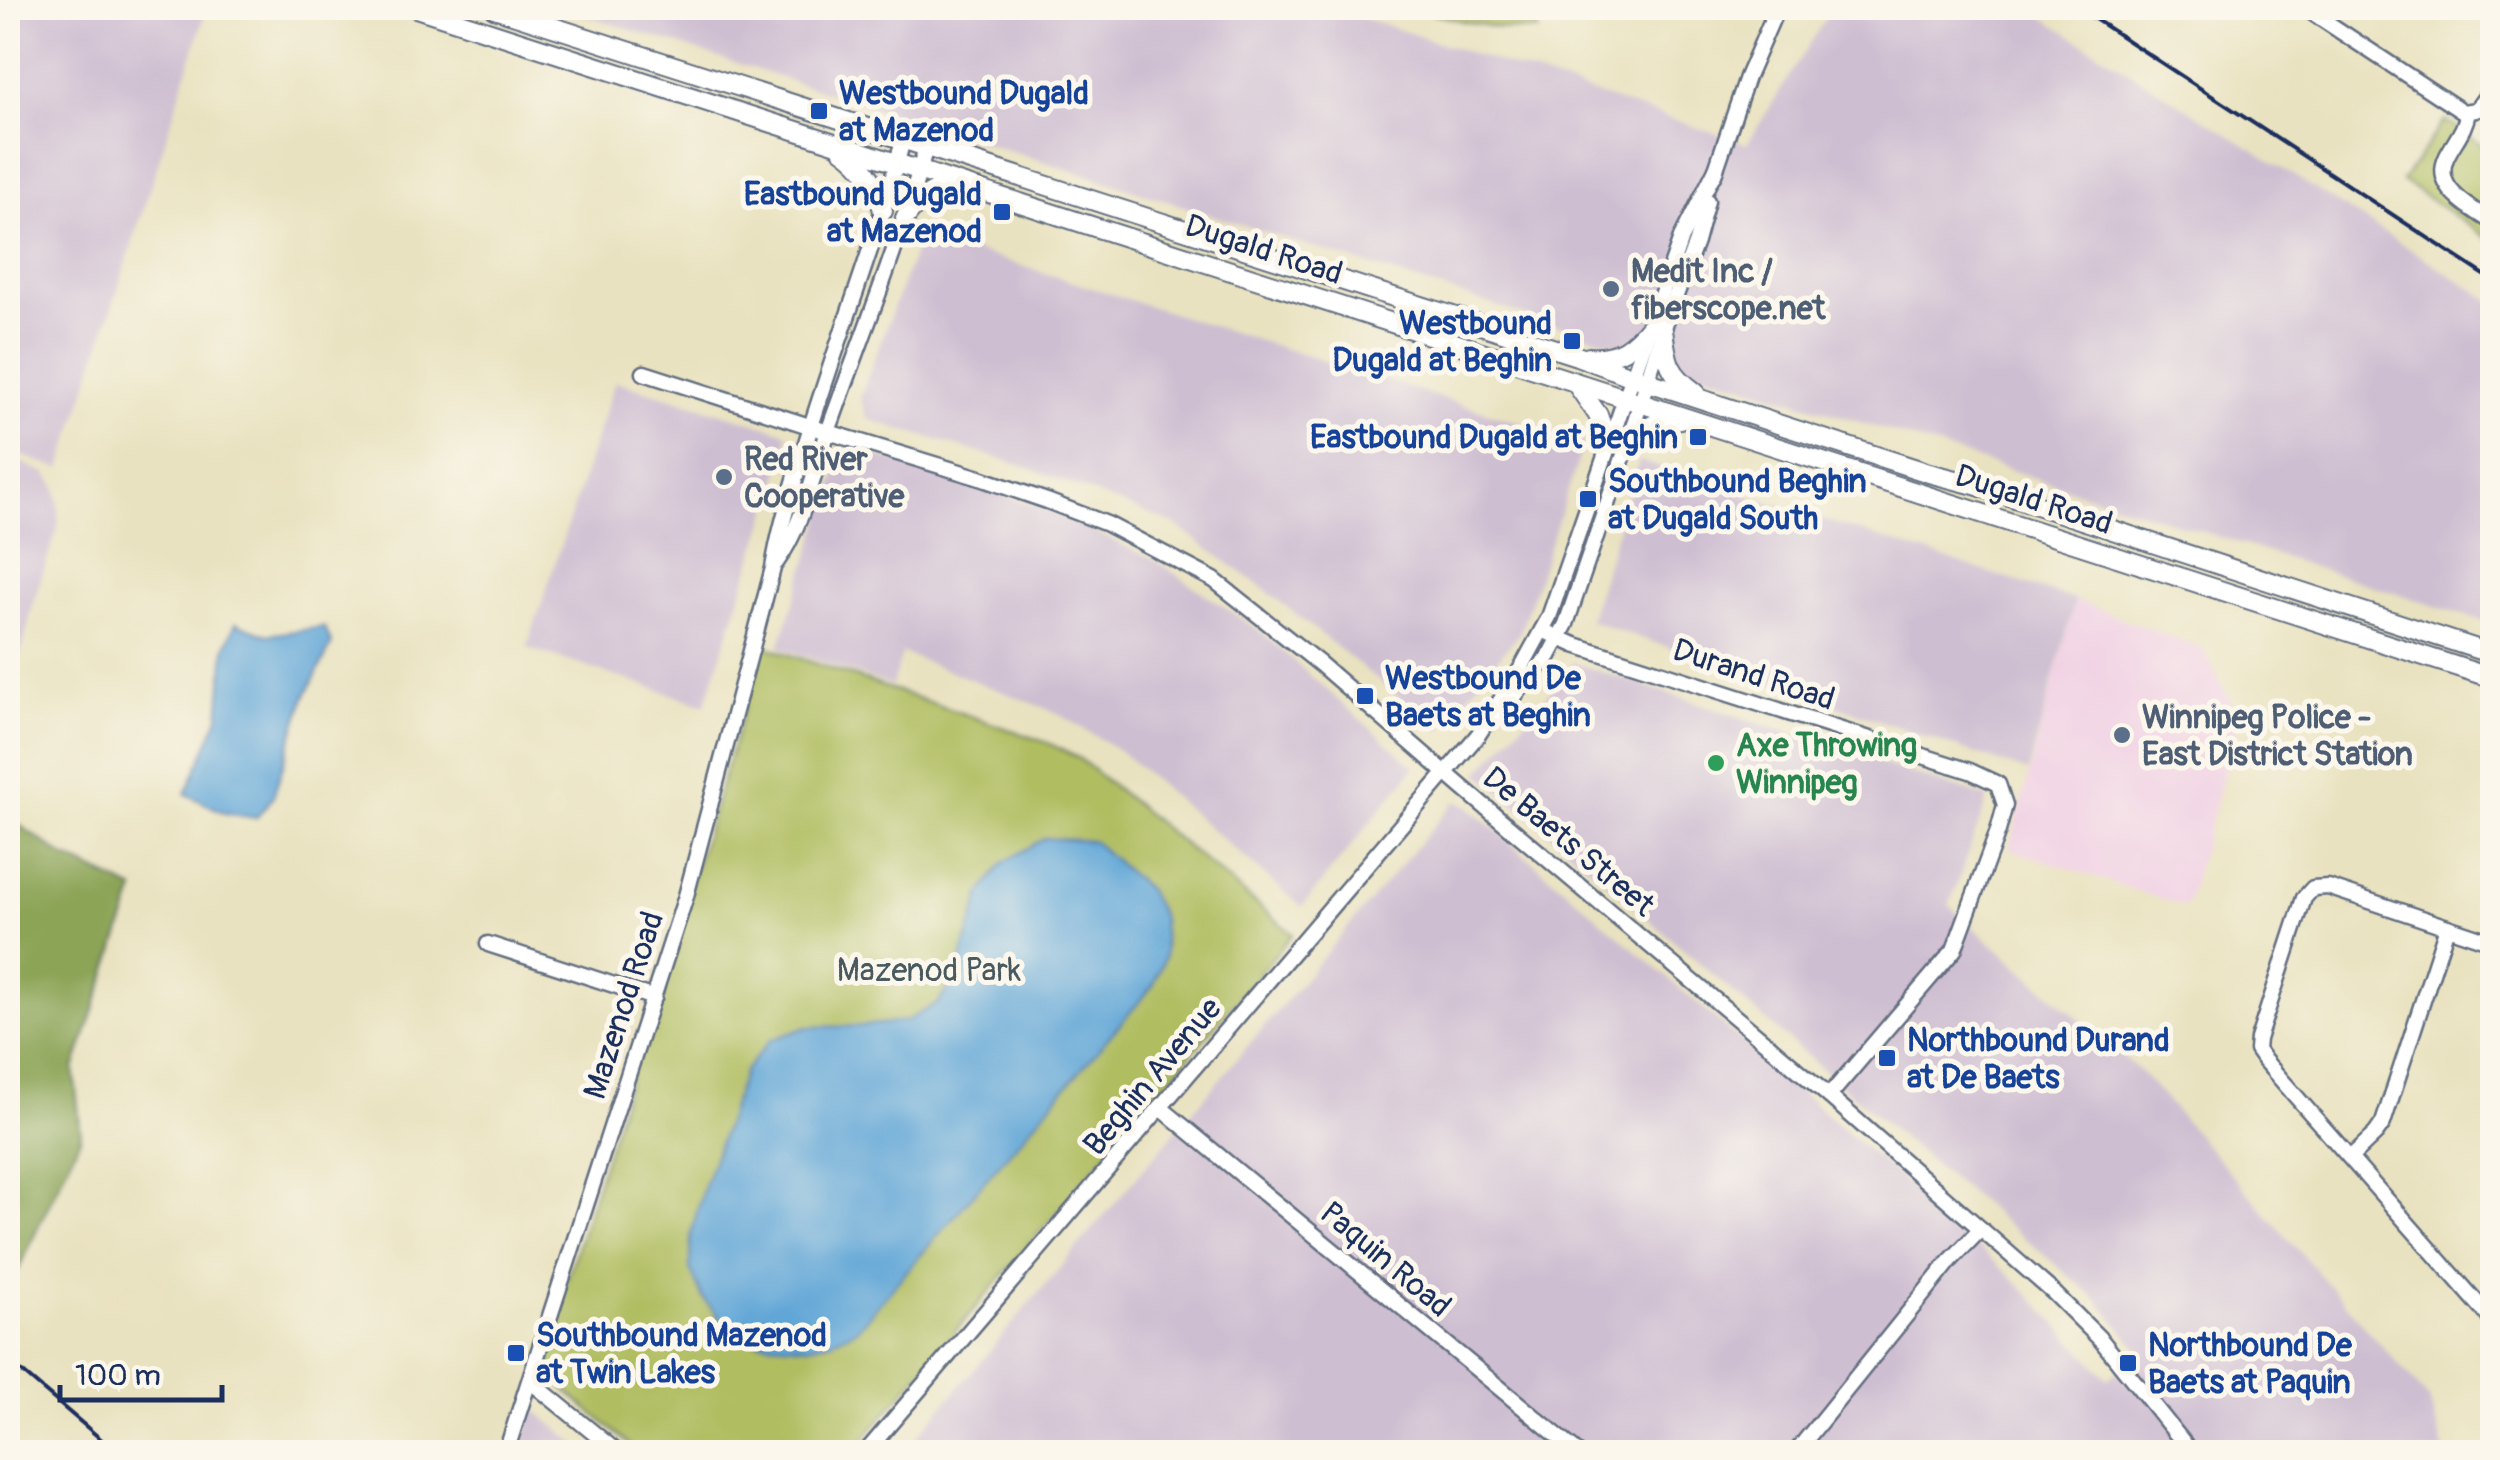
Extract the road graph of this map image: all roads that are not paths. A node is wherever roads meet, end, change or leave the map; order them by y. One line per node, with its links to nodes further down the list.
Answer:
1 (416, 8): 7 (main road, Dugald Road)
2 (494, 8): 8 (main road, Dugald Road)
3 (1777, 8): 16 (street, Beghin Avenue)
4 (2305, 8): 6 (street)
5 (2492, 88): 6 (street)
6 (2468, 112): 15 (street)
7 (824, 138): 10 (main road, Dugald Road); 13 (main road)
8 (904, 140): 9 (main road, Dugald Road); 10 (street, Mazenod Road)
9 (926, 148): 11 (street, Mazenod Road); 17 (main road, Dugald Road)
10 (898, 162): 11 (main road, Dugald Road); 13 (street, Mazenod Road)
11 (920, 170): 12 (main road, Dugald Road); 14 (street, Mazenod Road)
12 (966, 184): 14 (main road); 20 (main road, Dugald Road)
13 (883, 211): 24 (street, Mazenod Road)
14 (905, 218): 25 (street, Mazenod Road)
15 (2492, 222)
16 (1657, 327): 17 (main road); 19 (street, Beghin Avenue); 22 (main road)
17 (1577, 356): 19 (main road, Dugald Road)
18 (644, 373): 24 (street, De Baets Street)
19 (1640, 380): 21 (street, Beghin Avenue); 22 (main road, Dugald Road)
20 (1575, 382): 21 (main road, Dugald Road); 27 (main road)
21 (1633, 400): 23 (main road, Dugald Road); 26 (street, Beghin Avenue); 27 (street, Beghin Avenue)
22 (1708, 401): 31 (main road, Dugald Road)
23 (1689, 418): 26 (main road); 32 (main road, Dugald Road)
24 (810, 427): 25 (street, De Baets Street); 28 (street, Mazenod Road)
25 (828, 432): 28 (street, Mazenod Road); 34 (street, De Baets Street)
26 (1628, 443): 30 (street, Beghin Avenue)
27 (1608, 444): 29 (street, Beghin Avenue)
28 (773, 568): 38 (street, Mazenod Road)
29 (1542, 630): 30 (street, Durand Road); 33 (street, Beghin Avenue)
30 (1559, 638): 33 (street, Beghin Avenue); 39 (street, Durand Road)
31 (2492, 654)
32 (2492, 678)
33 (1478, 735): 34 (street, Beghin Avenue)
34 (1445, 773): 39 (street, De Baets Street); 40 (street, Beghin Avenue)
35 (2448, 927): 36 (street); 41 (street); 41 (street)
36 (2492, 942)
37 (488, 944): 38 (street)
38 (654, 998): 44 (street, Mazenod Road)
39 (1829, 1096): 42 (street, De Baets Street)
40 (1161, 1108): 47 (street, Beghin Avenue); 48 (street, Paquin Road)
41 (2350, 1157): 43 (street)
42 (1980, 1229): 49 (street); 50 (street, De Baets Street)
43 (2492, 1323)
44 (530, 1381): 45 (street, Mazenod Road); 46 (street)
45 (506, 1452)
46 (616, 1452)
47 (866, 1452)
48 (1576, 1452)
49 (1796, 1452)
50 (2191, 1452)

